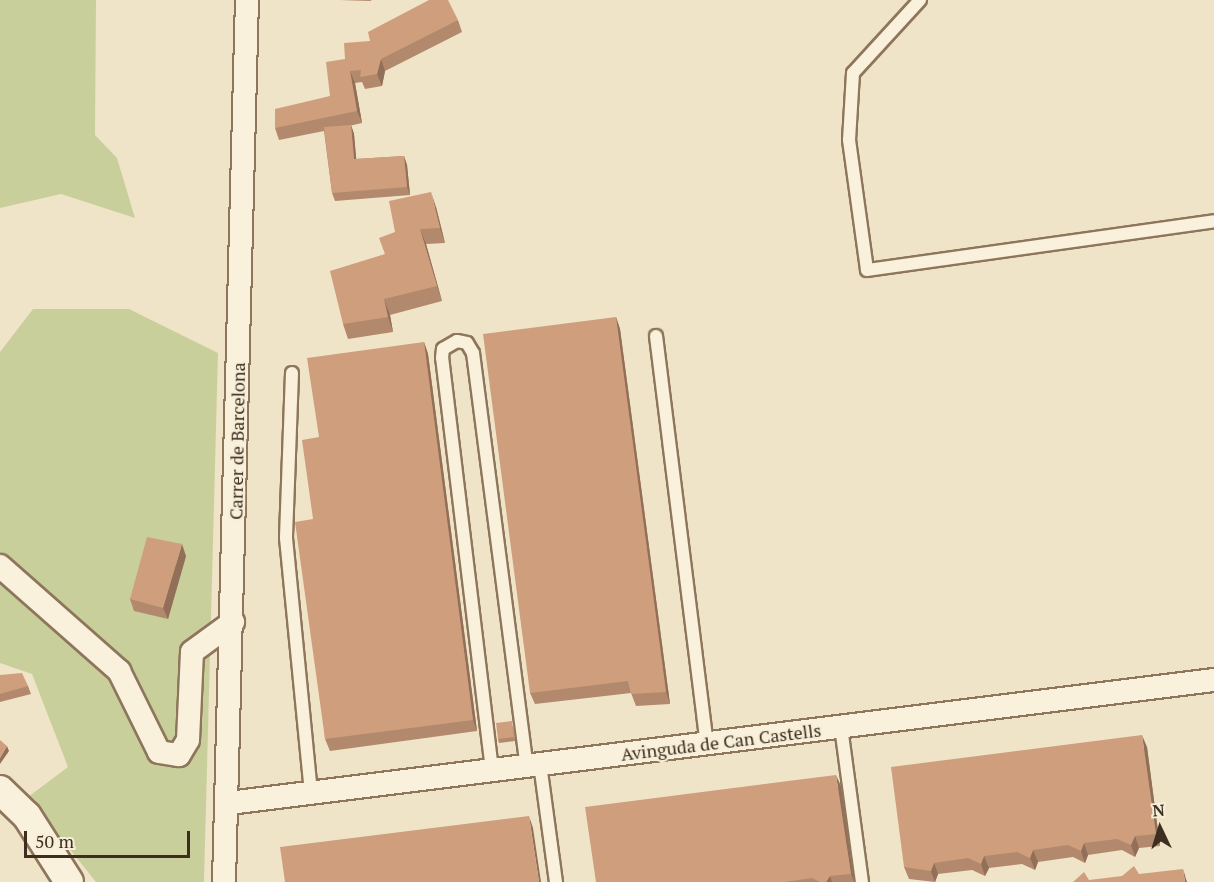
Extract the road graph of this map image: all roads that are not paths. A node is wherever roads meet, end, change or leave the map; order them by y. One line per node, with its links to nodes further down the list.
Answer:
1 (247, 0): 7 (street, Carrer de Barcelona)
2 (920, 0): 3 (lane)
3 (1214, 221)
4 (656, 336): 10 (lane)
5 (292, 373): 14 (lane)
6 (0, 566): 7 (street)
7 (233, 622): 15 (street, Carrer de Barcelona)
8 (1214, 680): 9 (street, Avinguda de Can Castells)
9 (841, 727): 10 (street, Avinguda de Can Castells); 19 (lane)
10 (707, 743): 11 (street, Avinguda de Can Castells)
11 (534, 765): 12 (street, Avinguda de Can Castells); 12 (lane); 18 (lane)
12 (492, 770): 14 (street, Avinguda de Can Castells)
13 (0, 790): 16 (street)
14 (311, 793): 15 (street, Avinguda de Can Castells)
15 (229, 803): 17 (street, Carrer de Barcelona)
16 (69, 882)
17 (224, 882)
18 (556, 882)
19 (862, 882)

